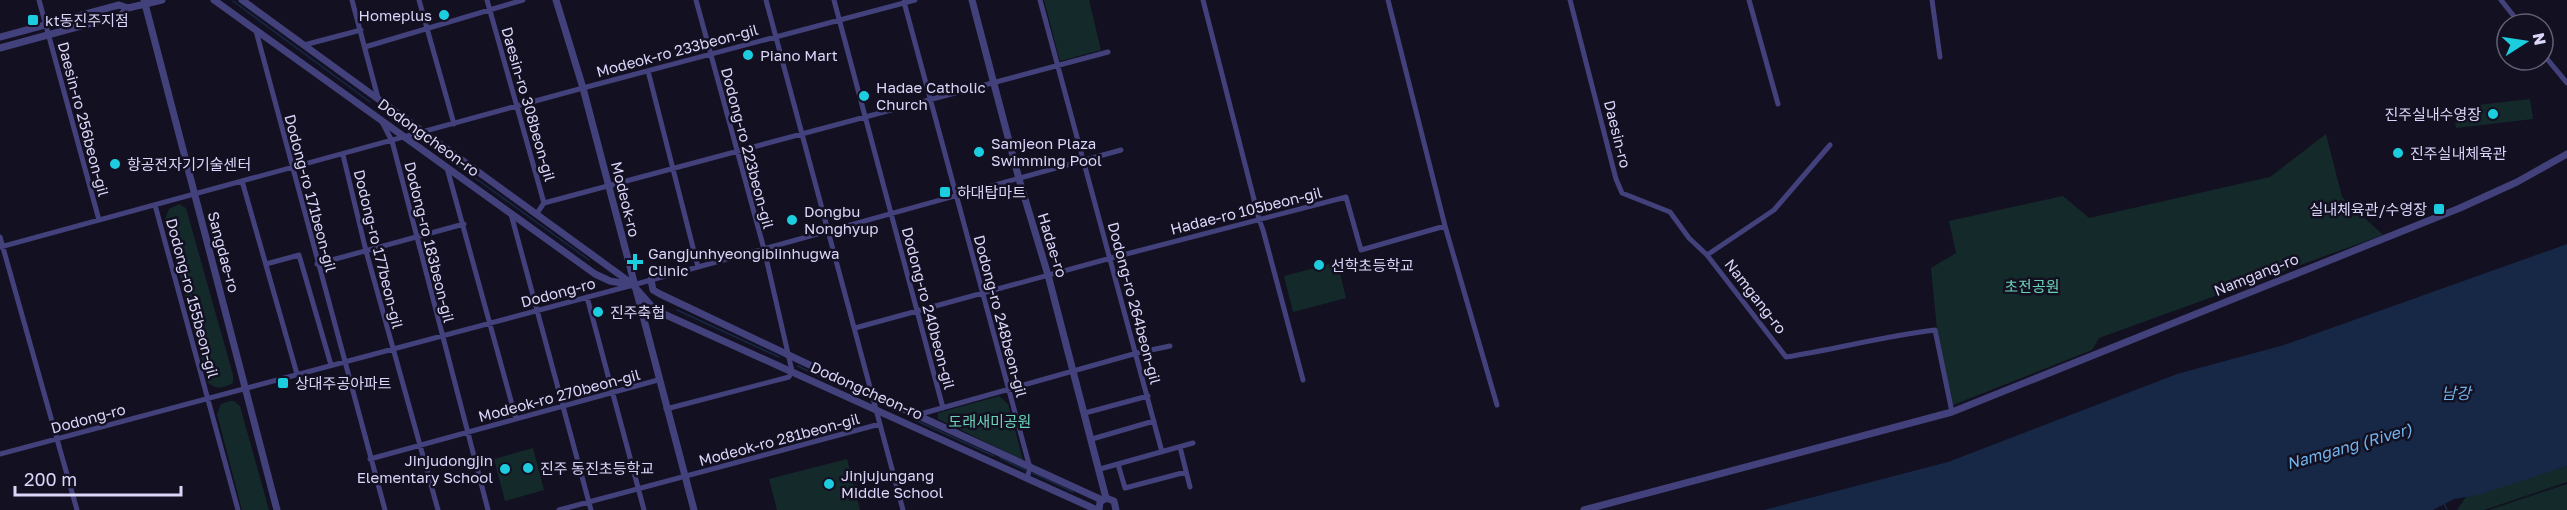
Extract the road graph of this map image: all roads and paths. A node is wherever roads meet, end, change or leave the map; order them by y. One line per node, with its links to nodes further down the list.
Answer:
1 (39, 0): 30 (street, Daesin-ro 256beon-gil)
2 (162, 0): 24 (street)
3 (214, 0): 26 (street, Dodongcheon-ro)
4 (230, 0): 26 (street)
5 (242, 0): 37 (street, Dodongcheon-ro)
6 (352, 0): 33 (street)
7 (419, 0): 32 (street)
8 (487, 0): 27 (street, Daesin-ro 308beon-gil)
9 (523, 0): 27 (street)
10 (556, 0): 48 (street, Modeok-ro)
11 (696, 0): 41 (street, Dodong-ro 223beon-gil)
12 (766, 0): 35 (street)
13 (834, 0): 29 (street, Dodong-ro 240beon-gil)
14 (915, 0): 23 (street, Modeok-ro 233beon-gil)
15 (972, 0): 46 (street, Hadae-ro)
16 (1040, 0): 43 (street, Dodong-ro 264beon-gil)
17 (1203, 0): 83 (street)
18 (1388, 0): 86 (street)
19 (1570, 0): 93 (street, Daesin-ro)
20 (1749, 0): 51 (street)
21 (1932, 0): 42 (street)
22 (2501, 0): 28 (street)
23 (904, 1): 29 (street, Modeok-ro 233beon-gil); 50 (street, Dodong-ro 248beon-gil)
24 (144, 2): 25 (street); 76 (street, Sangdae-ro)
25 (128, 8): 30 (street); 34 (street)
26 (227, 9): 31 (street, Dodongcheon-ro)
27 (490, 10): 32 (street); 52 (street, Daesin-ro 308beon-gil)
28 (2510, 12)
29 (839, 20): 35 (street, Modeok-ro 233beon-gil); 53 (street, Dodong-ro 240beon-gil)
30 (46, 25): 34 (street, Daesin-ro 256beon-gil); 36 (street)
31 (255, 29): 57 (street, Dodongcheon-ro); 71 (street, Dodong-ro 171beon-gil)
32 (427, 29): 39 (street); 56 (street)
33 (360, 30): 37 (street); 39 (street)
34 (49, 34): 38 (street); 84 (street, Daesin-ro 256beon-gil)
35 (777, 35): 41 (street, Modeok-ro 233beon-gil); 59 (street)
36 (0, 37)
37 (304, 45): 49 (street, Dodongcheon-ro)
38 (0, 48)
39 (365, 48): 49 (street)
40 (1108, 52): 43 (street)
41 (710, 54): 45 (street, Modeok-ro 233beon-gil); 65 (street, Dodong-ro 223beon-gil)
42 (1940, 57)
43 (1059, 65): 46 (street); 69 (street, Dodong-ro 264beon-gil)
44 (2555, 68): 47 (street)
45 (648, 71): 48 (street, Modeok-ro 233beon-gil); 72 (street)
46 (994, 82): 50 (street); 73 (street, Hadae-ro)
47 (2567, 82)
48 (583, 88): 52 (street, Modeok-ro 233beon-gil); 75 (street, Modeok-ro)
49 (378, 98): 54 (street, Dodongcheon-ro)
50 (929, 99): 53 (street); 77 (street, Dodong-ro 248beon-gil)
51 (1778, 104)
52 (517, 107): 56 (street, Modeok-ro 233beon-gil); 78 (street, Daesin-ro 308beon-gil)
53 (865, 117): 59 (street); 82 (street, Dodong-ro 240beon-gil)
54 (407, 118): 57 (street); 58 (street, Dodongcheon-ro)
55 (382, 122): 61 (street, Dodong-ro 183beon-gil)
56 (454, 124): 58 (street, Modeok-ro 233beon-gil)
57 (396, 129): 60 (street, Dodongcheon-ro)
58 (426, 132): 60 (street, Modeok-ro 233beon-gil); 62 (street, Dodongcheon-ro)
59 (802, 135): 65 (street); 87 (street)
60 (407, 137): 61 (street, Modeok-ro 233beon-gil); 66 (street, Dodongcheon-ro)
61 (392, 141): 68 (street, Modeok-ro 233beon-gil); 89 (street, Dodong-ro 183beon-gil)
62 (437, 141): 66 (street); 81 (street, Dodongcheon-ro)
63 (1830, 145): 93 (street, Namgang-ro)
64 (1121, 150): 69 (street, Dodong-ro)
65 (737, 151): 72 (street); 91 (street, Dodong-ro 223beon-gil)
66 (429, 153): 70 (street, Dodongcheon-ro)
67 (2567, 153): 135 (street, Namgang-ro)
68 (343, 155): 71 (street, Modeok-ro 233beon-gil); 92 (street, Dodong-ro 177beon-gil)
69 (1085, 160): 73 (street, Dodong-ro); 94 (street, Dodong-ro 264beon-gil)
70 (447, 166): 80 (street, Dodongcheon-ro); 85 (street)
71 (292, 168): 74 (street, Modeok-ro 233beon-gil); 96 (street, Dodong-ro 171beon-gil)
72 (673, 169): 75 (street); 98 (street)
73 (1019, 179): 77 (street, Dodong-ro); 100 (street, Hadae-ro)
74 (242, 181): 76 (street, Modeok-ro 233beon-gil); 95 (street)
75 (608, 185): 78 (street); 102 (street, Modeok-ro)
76 (194, 194): 79 (street, Modeok-ro 233beon-gil); 123 (street, Sangdae-ro)
77 (956, 194): 82 (street, Dodong-ro); 103 (street, Dodong-ro 248beon-gil)
78 (544, 203): 81 (street, Daesin-ro 308beon-gil)
79 (155, 205): 84 (street, Modeok-ro 233beon-gil); 128 (street, Dodong-ro 155beon-gil)
80 (511, 213): 99 (street, Dodongcheon-ro); 106 (street)
81 (537, 213): 97 (street, Dodongcheon-ro)
82 (892, 214): 87 (street, Dodong-ro); 108 (street, Dodong-ro 240beon-gil)
83 (1258, 219): 86 (street, Hadae-ro 105beon-gil); 94 (street, Hadae-ro 105beon-gil); 122 (street)
84 (99, 220): 90 (street, Modeok-ro 233beon-gil)
85 (464, 224): 89 (street); 109 (street)
86 (1445, 226): 129 (street)
87 (830, 231): 91 (street, Dodong-ro); 110 (street)
88 (0, 237): 90 (street)
89 (415, 237): 92 (street); 111 (street, Dodong-ro 183beon-gil)
90 (1, 247): 143 (street)
91 (764, 249): 98 (street, Dodong-ro); 115 (street, Dodong-ro 223beon-gil)
92 (366, 251): 96 (street); 113 (street, Dodong-ro 177beon-gil)
93 (1707, 255): 135 (street, Namgang-ro)
94 (1111, 258): 100 (street, Hadae-ro 105beon-gil); 114 (street, Dodong-ro 264beon-gil)
95 (266, 264): 117 (street); 120 (street)
96 (317, 264): 116 (street, Dodong-ro 171beon-gil)
97 (608, 265): 99 (street); 102 (street, Dodongcheon-ro)
98 (698, 267): 101 (street, Dodong-ro)
99 (597, 275): 102 (street, Dodongcheon-ro)
100 (1048, 275): 103 (street, Hadae-ro 105beon-gil); 118 (street, Hadae-ro)
101 (651, 280): 102 (street, Dodong-ro); 104 (street)
102 (633, 285): 105 (street, Dodong-ro); 107 (street, Dodongcheon-ro); 121 (street, Modeok-ro)
103 (982, 293): 108 (street, Hadae-ro 105beon-gil); 124 (street, Dodong-ro 248beon-gil)
104 (660, 294): 107 (street); 115 (street, Dodongcheon-ro)
105 (587, 297): 106 (street, Dodong-ro); 125 (street)
106 (538, 310): 109 (street, Dodong-ro); 130 (street)
107 (655, 310): 119 (street, Dodongcheon-ro)
108 (918, 311): 110 (street, Hadae-ro 105beon-gil); 132 (street, Dodong-ro 240beon-gil)
109 (491, 323): 111 (street, Dodong-ro); 139 (street)
110 (855, 328): 126 (street)
111 (441, 336): 113 (street, Dodong-ro); 142 (street, Dodong-ro 183beon-gil)
112 (1170, 346): 114 (street)
113 (393, 349): 116 (street, Dodong-ro); 146 (street, Dodong-ro 177beon-gil)
114 (1137, 353): 118 (street); 127 (street, Dodong-ro 264beon-gil)
115 (790, 356): 119 (street, Dodong-ro 223beon-gil); 126 (street, Dodongcheon-ro)
116 (344, 362): 117 (street, Dodong-ro); 151 (street, Dodong-ro 171beon-gil)
117 (331, 365): 120 (street, Dodong-ro)
118 (1074, 371): 124 (street); 136 (street, Hadae-ro)
119 (792, 372): 133 (street); 134 (street, Dodongcheon-ro)
120 (297, 374): 123 (street, Dodong-ro)
121 (658, 380): 125 (street, Modeok-ro 270beon-gil); 133 (street, Modeok-ro)
122 (1303, 380)
123 (246, 388): 128 (street, Dodong-ro); 166 (street, Sangdae-ro)
124 (1008, 389): 132 (street); 154 (street, Dodong-ro 248beon-gil)
125 (612, 392): 130 (street, Modeok-ro 270beon-gil); 160 (street)
126 (871, 394): 131 (street, Dodongcheon-ro); 134 (street)
127 (1148, 396): 136 (street); 140 (street, Dodong-ro 264beon-gil)
128 (208, 398): 143 (street, Dodong-ro); 165 (street, Dodong-ro 155beon-gil)
129 (1497, 405)
130 (564, 406): 139 (street, Modeok-ro 270beon-gil); 162 (street)
131 (897, 406): 137 (street, Dodongcheon-ro); 138 (street)
132 (943, 408): 137 (street)
133 (666, 410): 157 (street, Modeok-ro)
134 (876, 410): 138 (street, Dodongcheon-ro); 141 (street)
135 (1952, 412): 177 (street, Namgang-ro)
136 (1085, 413): 144 (street, Hadae-ro)
137 (917, 415): 148 (street, Dodongcheon-ro)
138 (894, 418): 152 (street, Dodongcheon-ro)
139 (516, 419): 142 (street, Modeok-ro 270beon-gil)
140 (1154, 421): 144 (street); 149 (street, Dodong-ro 264beon-gil)
141 (880, 424): 157 (street, Modeok-ro 281beon-gil); 174 (street)
142 (467, 433): 146 (street, Modeok-ro 270beon-gil); 169 (street, Dodong-ro 183beon-gil)
143 (57, 438): 150 (street, Dodong-ro); 164 (street)
144 (1092, 439): 155 (street, Hadae-ro)
145 (1193, 443): 147 (street)
146 (420, 447): 151 (street, Modeok-ro 270beon-gil); 168 (street, Dodong-ro 177beon-gil)
147 (1180, 447): 149 (street); 156 (street)
148 (994, 451): 152 (street); 154 (street, Dodongcheon-ro)
149 (1162, 452): 153 (street)
150 (0, 454)
151 (370, 459): 167 (street, Dodong-ro 171beon-gil)
152 (990, 461): 158 (street, Dodongcheon-ro)
153 (1118, 464): 155 (street); 156 (street)
154 (1030, 468): 158 (street); 161 (street, Dodongcheon-ro)
155 (1100, 469): 161 (street, Hadae-ro)
156 (1186, 472): 159 (street)
157 (684, 477): 160 (street, Modeok-ro 281beon-gil); 173 (street, Modeok-ro)
158 (1027, 478): 175 (street, Dodongcheon-ro)
159 (1190, 487)
160 (639, 489): 162 (street, Modeok-ro 281beon-gil); 172 (street)
161 (1104, 499): 163 (street, Dodongcheon-ro); 175 (street)
162 (589, 502): 170 (street, Modeok-ro 281beon-gil); 171 (street)
163 (1116, 508): 176 (street)
164 (77, 510)
165 (238, 510)
166 (277, 510)
167 (385, 510)
168 (438, 510)
169 (488, 510)
170 (560, 510)
171 (591, 510)
172 (644, 510)
173 (694, 510)
174 (903, 510)
175 (1098, 510)
176 (1126, 510)
177 (1584, 510)

